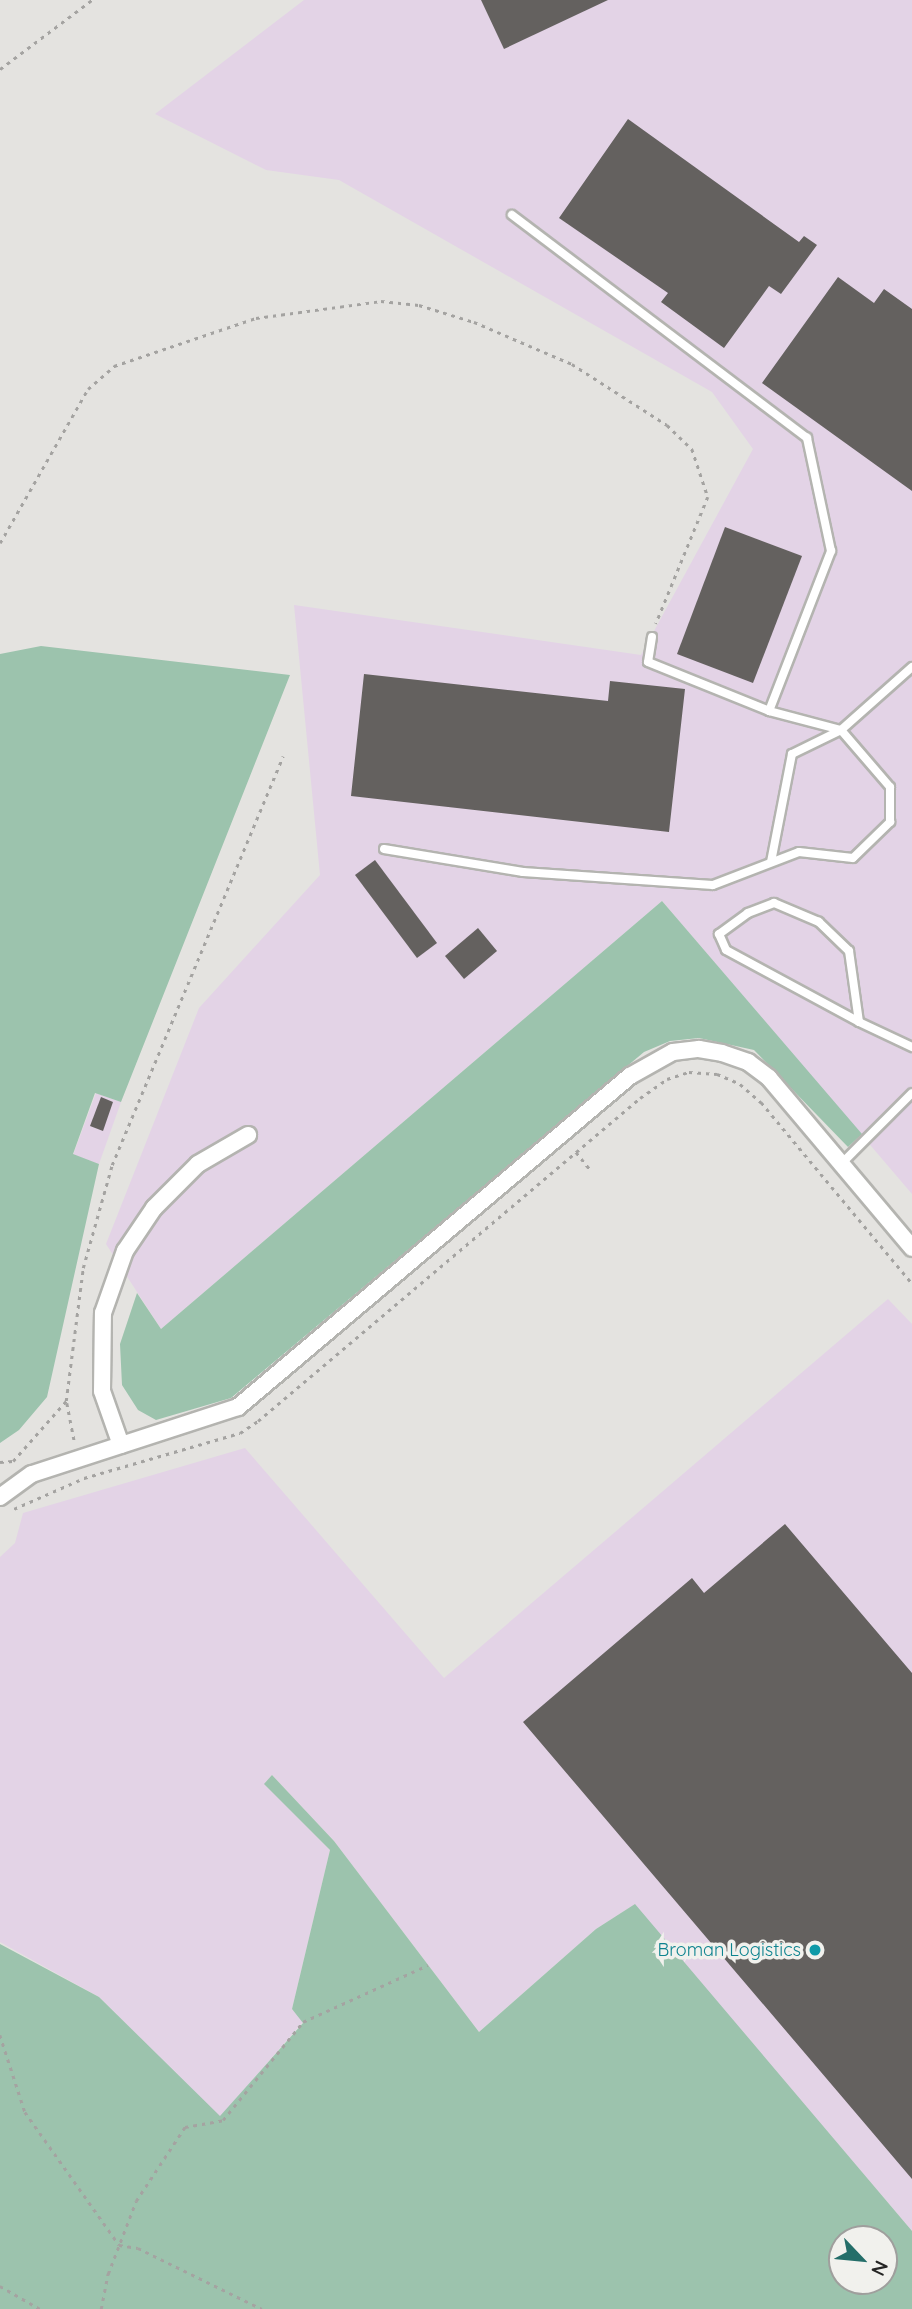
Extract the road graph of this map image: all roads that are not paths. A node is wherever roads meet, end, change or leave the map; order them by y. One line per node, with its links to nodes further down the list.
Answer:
1 (512, 215): 4 (lane)
2 (652, 637): 4 (lane)
3 (912, 667): 5 (lane)
4 (769, 711): 5 (lane)
5 (841, 730): 7 (lane); 7 (lane)
6 (384, 849): 7 (lane)
7 (771, 862)
8 (859, 1022): 8 (lane); 9 (lane)
9 (912, 1047)
10 (912, 1093): 12 (lane)
11 (248, 1135): 14 (street)
12 (841, 1164): 13 (street); 14 (street)
13 (912, 1248)
14 (121, 1446): 15 (street)
15 (4, 1504)

